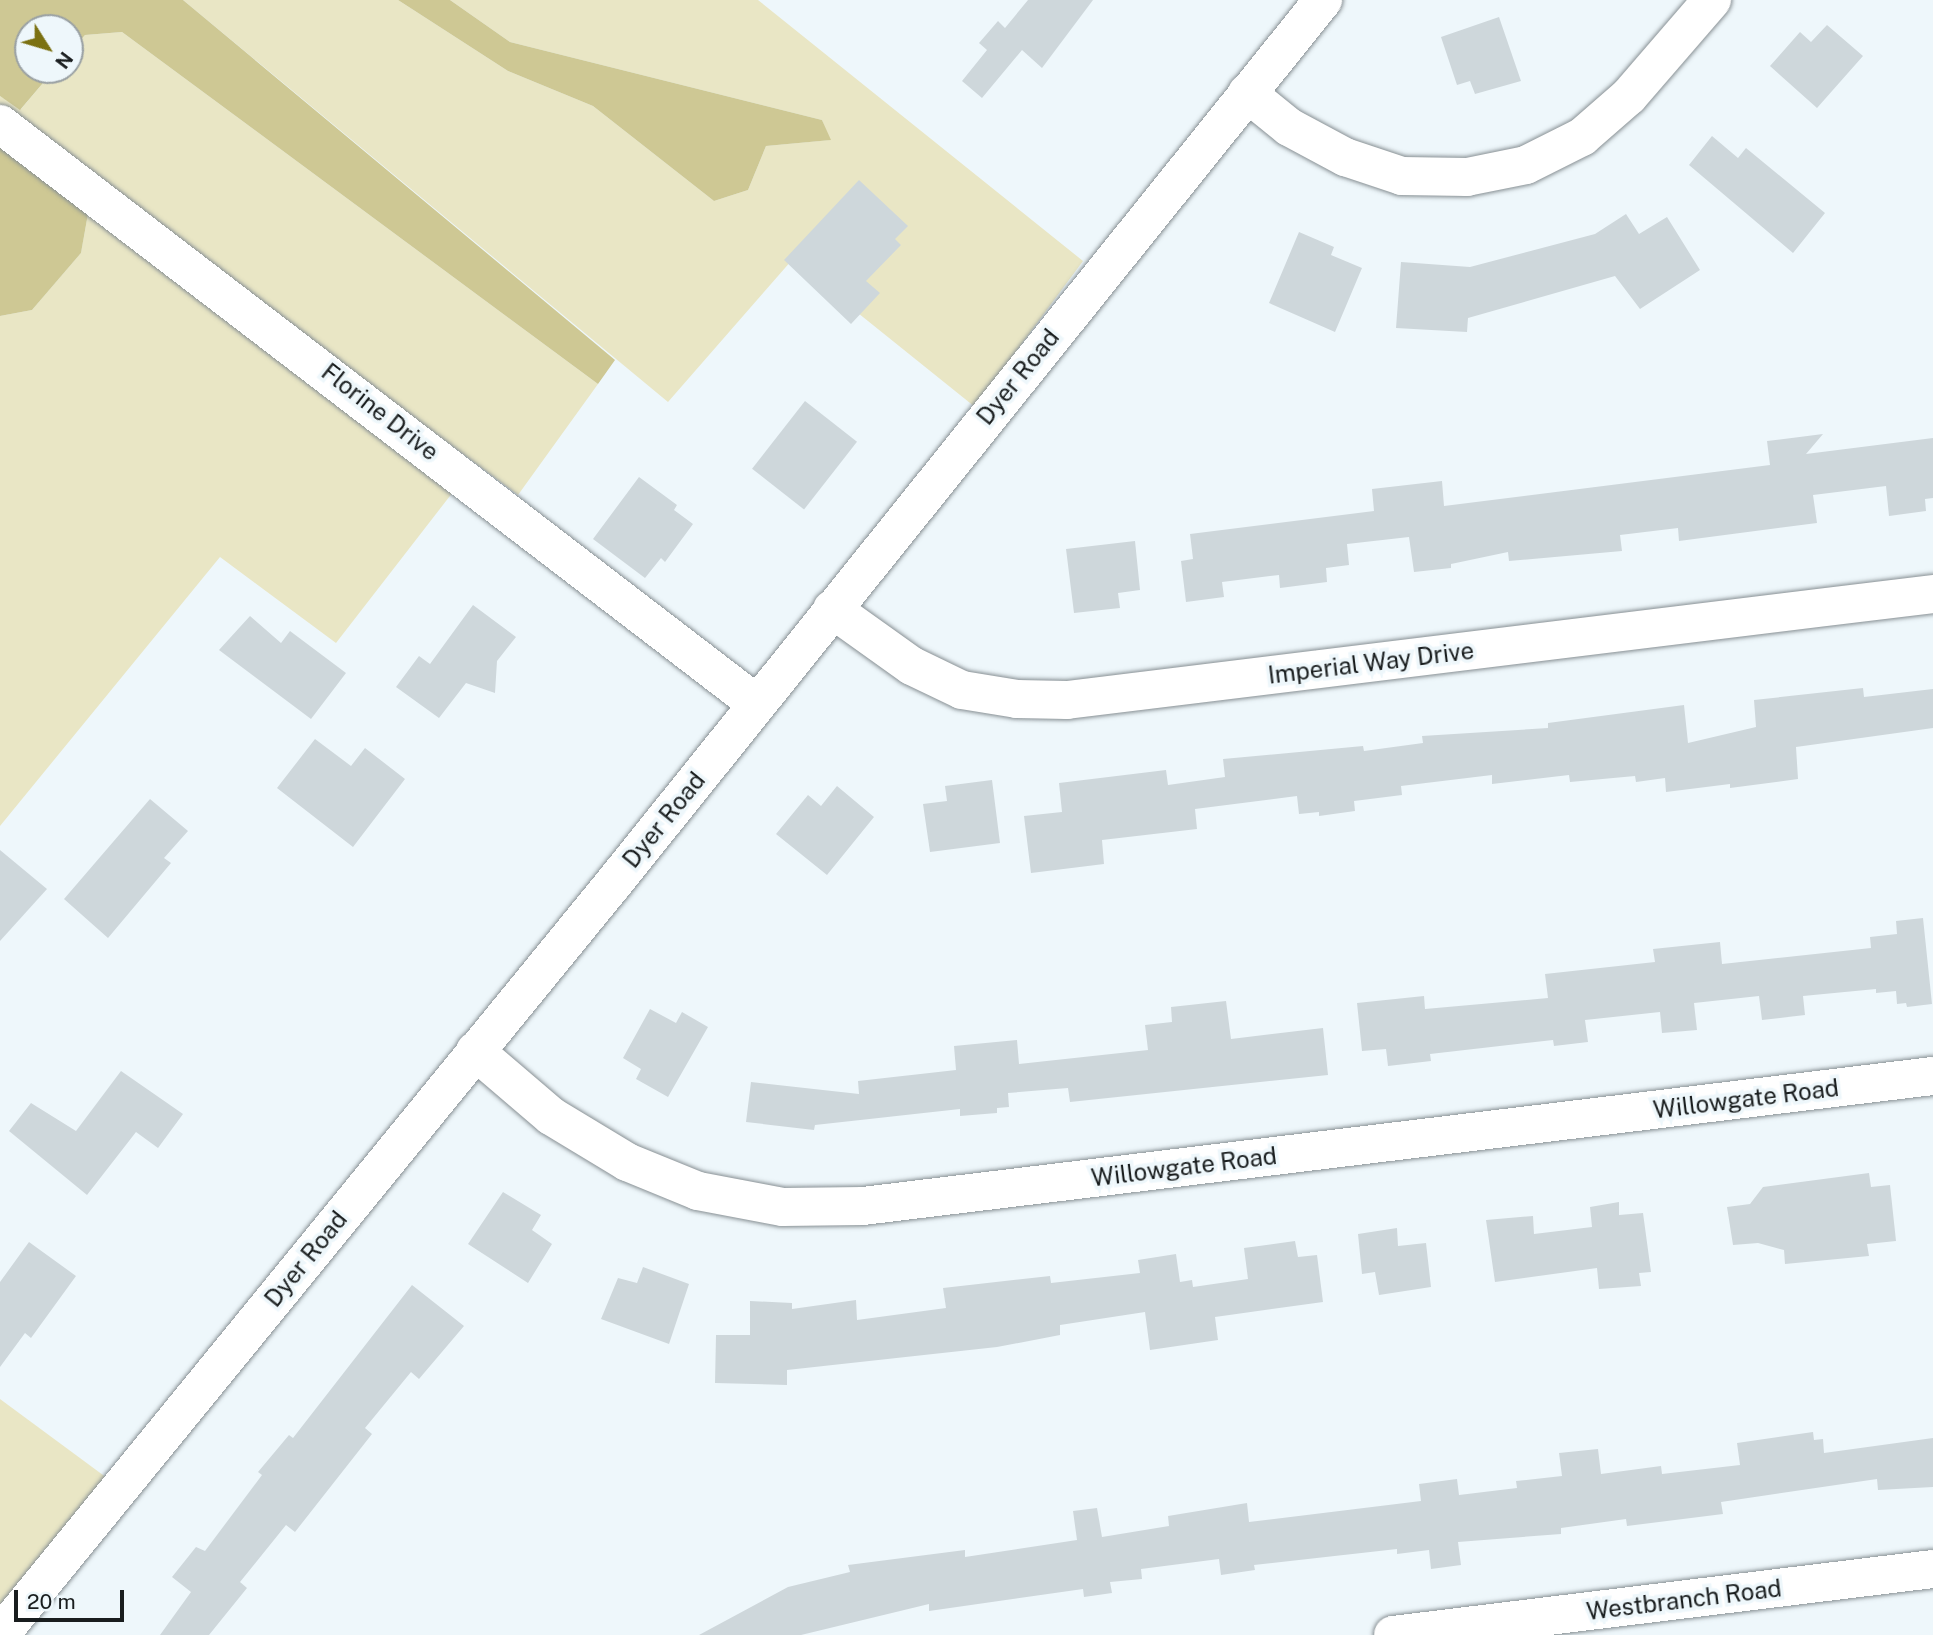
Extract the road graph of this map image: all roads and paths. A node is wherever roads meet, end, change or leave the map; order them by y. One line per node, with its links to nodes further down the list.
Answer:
1 (1323, 0): 3 (street, Dyer Road)
2 (1712, 0): 3 (street)
3 (1247, 93): 6 (street, Dyer Road)
4 (0, 124): 7 (street, Florine Drive)
5 (1933, 594): 6 (street, Imperial Way Drive)
6 (832, 609): 7 (street, Dyer Road)
7 (757, 704): 8 (street, Dyer Road)
8 (475, 1051): 9 (street, Willowgate Road); 12 (street, Dyer Road)
9 (1933, 1076)
10 (1933, 1569): 11 (street, Westbranch Road)
11 (1517, 1628): 13 (street, Westbranch Road)
12 (0, 1635)
13 (1393, 1635)

